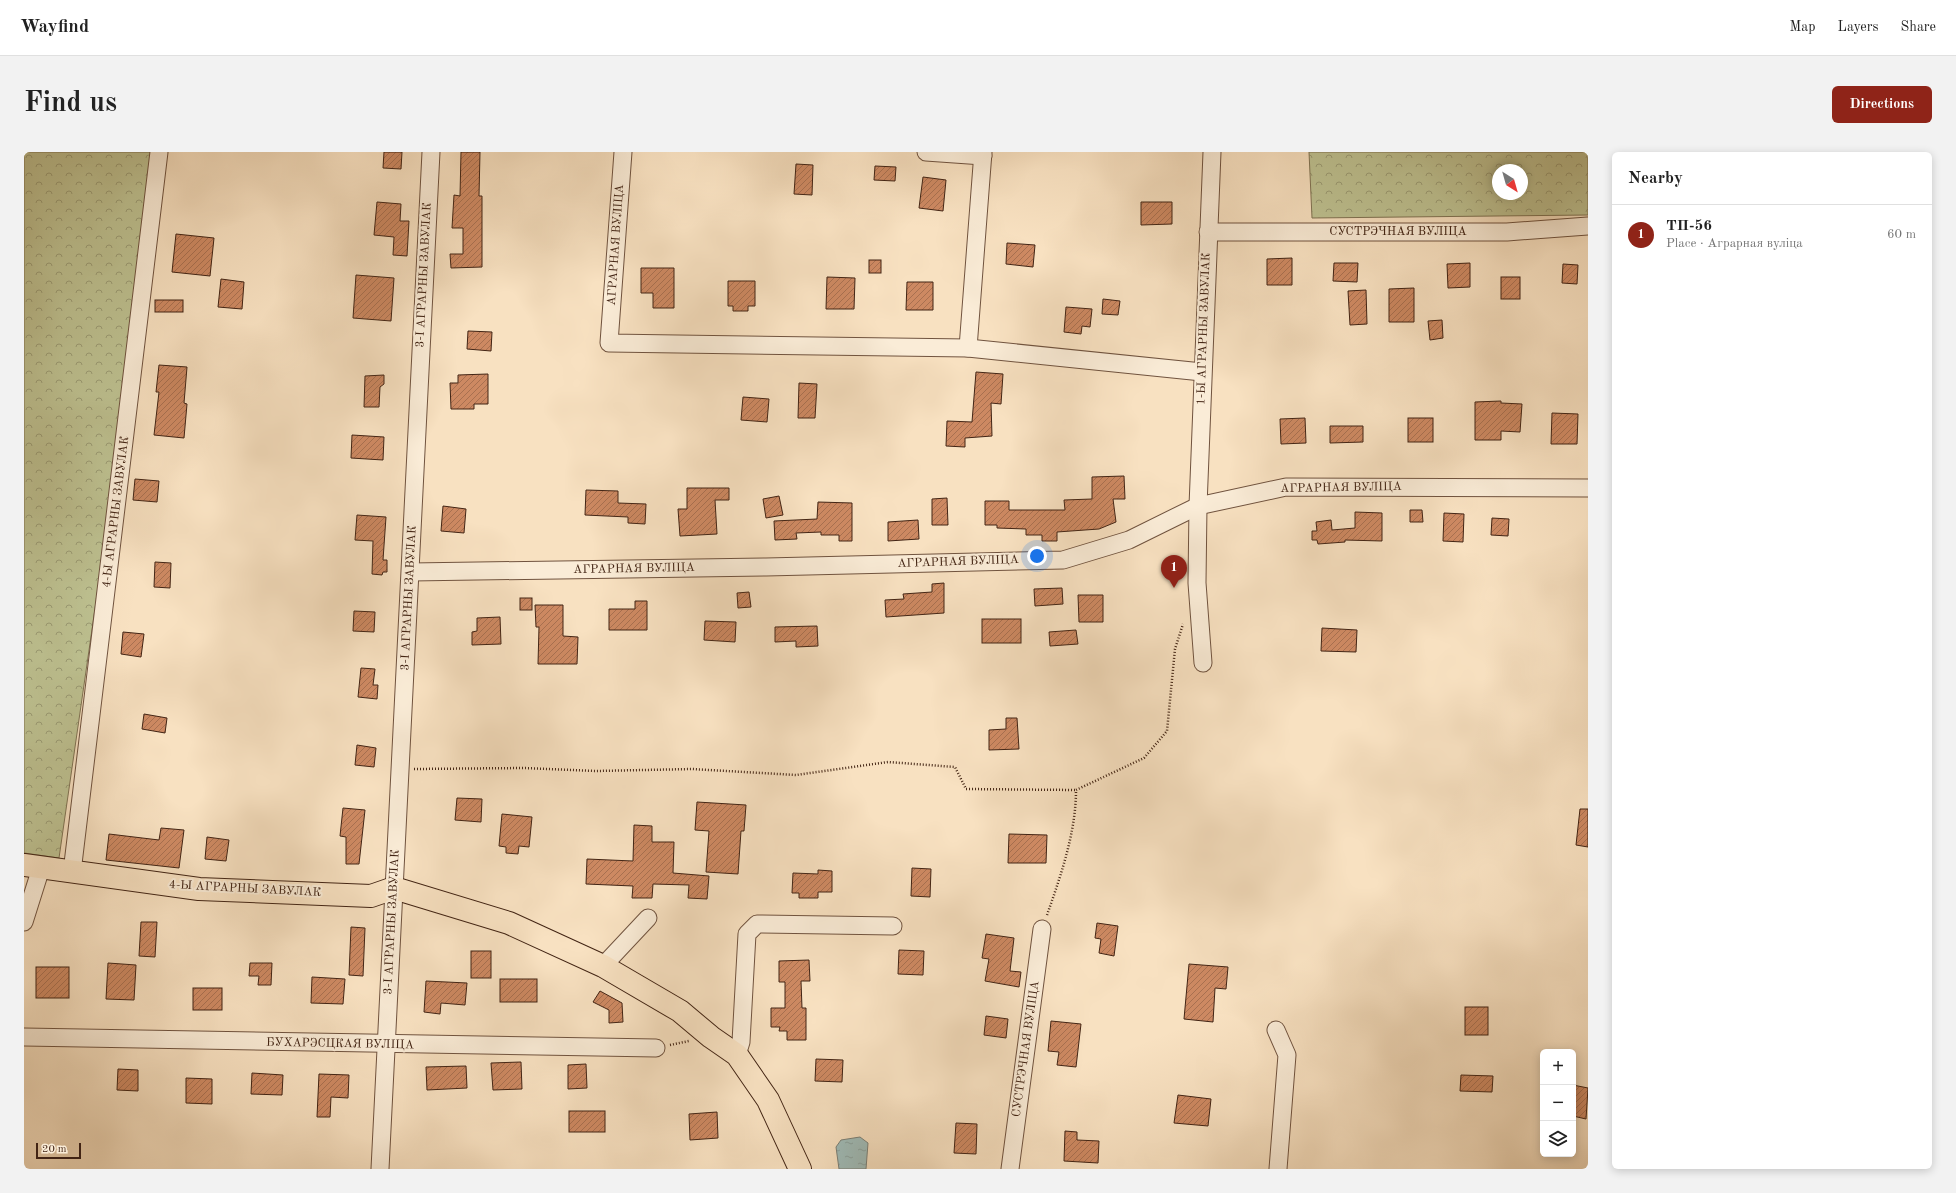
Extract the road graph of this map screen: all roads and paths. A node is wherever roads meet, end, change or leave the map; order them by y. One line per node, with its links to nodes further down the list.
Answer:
1 (159, 152): 19 (street, 4-Ы АГРАРНЫ ЗАВУЛАК)
2 (431, 152): 13 (street, 3-І АГРАРНЫ ЗАВУЛАК)
3 (623, 152): 9 (street, АГРАРНАЯ ВУЛІЦА)
4 (926, 152): 6 (street)
5 (1212, 152): 8 (street, 1-Ы АГРАРНЫ ЗАВУЛАК)
6 (983, 154): 9 (street)
7 (1588, 226): 8 (street, СУСТРЭЧНАЯ ВУЛІЦА)
8 (1208, 232): 10 (street, 1-Ы АГРАРНЫ ЗАВУЛАК)
9 (968, 348): 10 (street, АГРАРНАЯ ВУЛІЦА)
10 (1202, 372): 12 (street, 1-Ы АГРАРНЫ ЗАВУЛАК)
11 (1588, 488): 12 (street, АГРАРНАЯ ВУЛІЦА)
12 (1198, 506): 13 (street, АГРАРНАЯ ВУЛІЦА); 15 (street, 1-Ы АГРАРНЫ ЗАВУЛАК)
13 (411, 572): 16 (street, 3-І АГРАРНЫ ЗАВУЛАК)
14 (1185, 620): 17 (path)
15 (1203, 663)
16 (400, 769): 17 (path); 20 (street, 3-І АГРАРНЫ ЗАВУЛАК)
17 (1076, 790): 24 (path)
18 (32, 867): 19 (main road, 4-Ы АГРАРНЫ ЗАВУЛАК); 22 (street)
19 (72, 872): 20 (main road, 4-Ы АГРАРНЫ ЗАВУЛАК)
20 (394, 888): 25 (main road); 29 (street, 3-І АГРАРНЫ ЗАВУЛАК)
21 (648, 918): 25 (street)
22 (24, 922)
23 (893, 926): 31 (street)
24 (1042, 929): 34 (street, СУСТРЭЧНАЯ ВУЛІЦА)
25 (603, 966): 28 (main road)
26 (1276, 1030): 35 (street)
27 (24, 1037): 29 (street, БУХАРЭСЦКАЯ ВУЛІЦА)
28 (711, 1037): 30 (path); 31 (main road)
29 (386, 1045): 30 (street, БУХАРЭСЦКАЯ ВУЛІЦА); 32 (street, 3-І АГРАРНЫ ЗАВУЛАК)
30 (656, 1048)
31 (737, 1055): 33 (main road)
32 (380, 1169)
33 (800, 1169)
34 (1010, 1169)
35 (1278, 1169)

